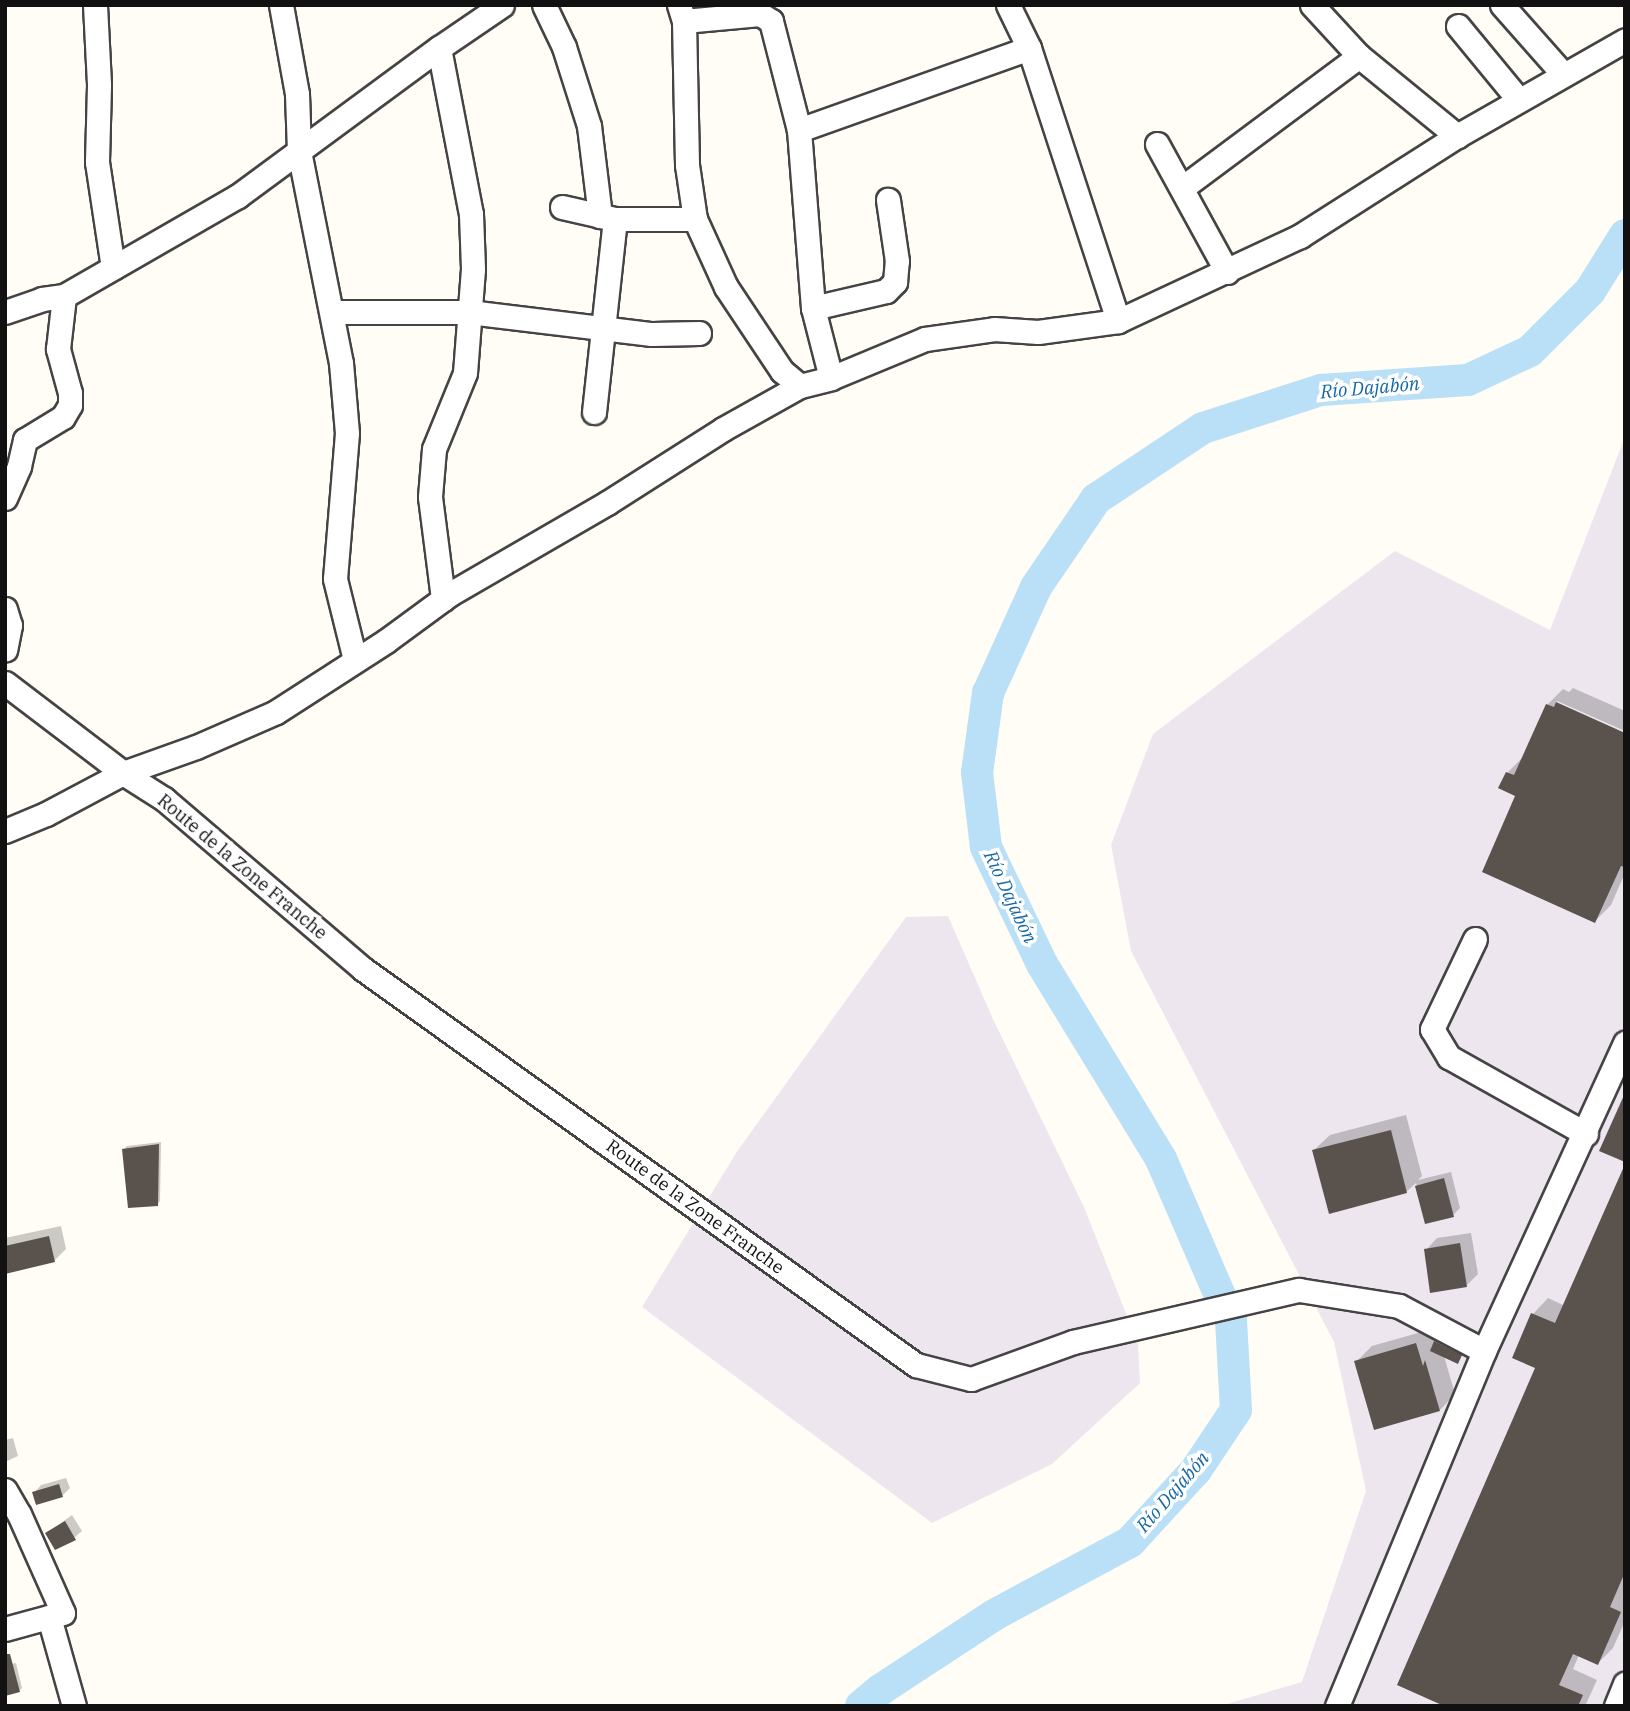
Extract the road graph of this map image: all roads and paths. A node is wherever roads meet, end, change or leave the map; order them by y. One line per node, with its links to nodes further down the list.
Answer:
1 (95, 5): 25 (street)
2 (281, 5): 19 (street)
3 (502, 5): 11 (street)
4 (544, 5): 23 (street)
5 (1008, 5): 12 (street)
6 (1312, 5): 13 (street)
7 (1502, 5): 14 (street)
8 (682, 13): 16 (street); 24 (street)
9 (1458, 26): 15 (street)
10 (1625, 40): 14 (street)
11 (439, 48): 19 (street); 31 (street)
12 (1029, 48): 16 (street); 32 (street)
13 (1359, 55): 17 (street); 20 (street)
14 (1563, 74): 15 (street)
15 (1519, 100): 17 (street)
16 (799, 130): 28 (street)
17 (1457, 136): 26 (street)
18 (1157, 144): 20 (street)
19 (299, 151): 25 (street); 30 (street)
20 (1182, 188): 26 (street)
21 (888, 200): 28 (street)
22 (562, 207): 23 (street)
23 (607, 217): 24 (street); 33 (street)
24 (695, 219): 36 (street)
25 (113, 268): 27 (street)
26 (1227, 271): 32 (street)
27 (64, 296): 29 (street); 38 (street)
28 (813, 308): 35 (street)
29 (5, 312)
30 (332, 312): 31 (street); 42 (street)
31 (469, 312): 33 (street); 39 (street)
32 (1118, 321): 35 (street)
33 (602, 325): 34 (street); 37 (street)
34 (699, 333)
35 (831, 378): 36 (street)
36 (800, 386): 39 (street)
37 (594, 412)
38 (5, 498)
39 (443, 599): 42 (street)
40 (5, 609): 41 (street)
41 (5, 650)
42 (355, 660): 44 (street)
43 (5, 683): 44 (street, Route de la Zone Franche)
44 (123, 773): 45 (street); 49 (street, Route de la Zone Franche)
45 (5, 831)
46 (1475, 939): 48 (street)
47 (1625, 1043): 48 (street)
48 (1586, 1134): 49 (street)
49 (1484, 1352): 55 (street)
50 (5, 1490): 51 (street)
51 (49, 1617): 52 (street); 54 (street)
52 (5, 1629)
53 (1625, 1684): 56 (street)
54 (74, 1706)
55 (1337, 1706)
56 (1616, 1706)

